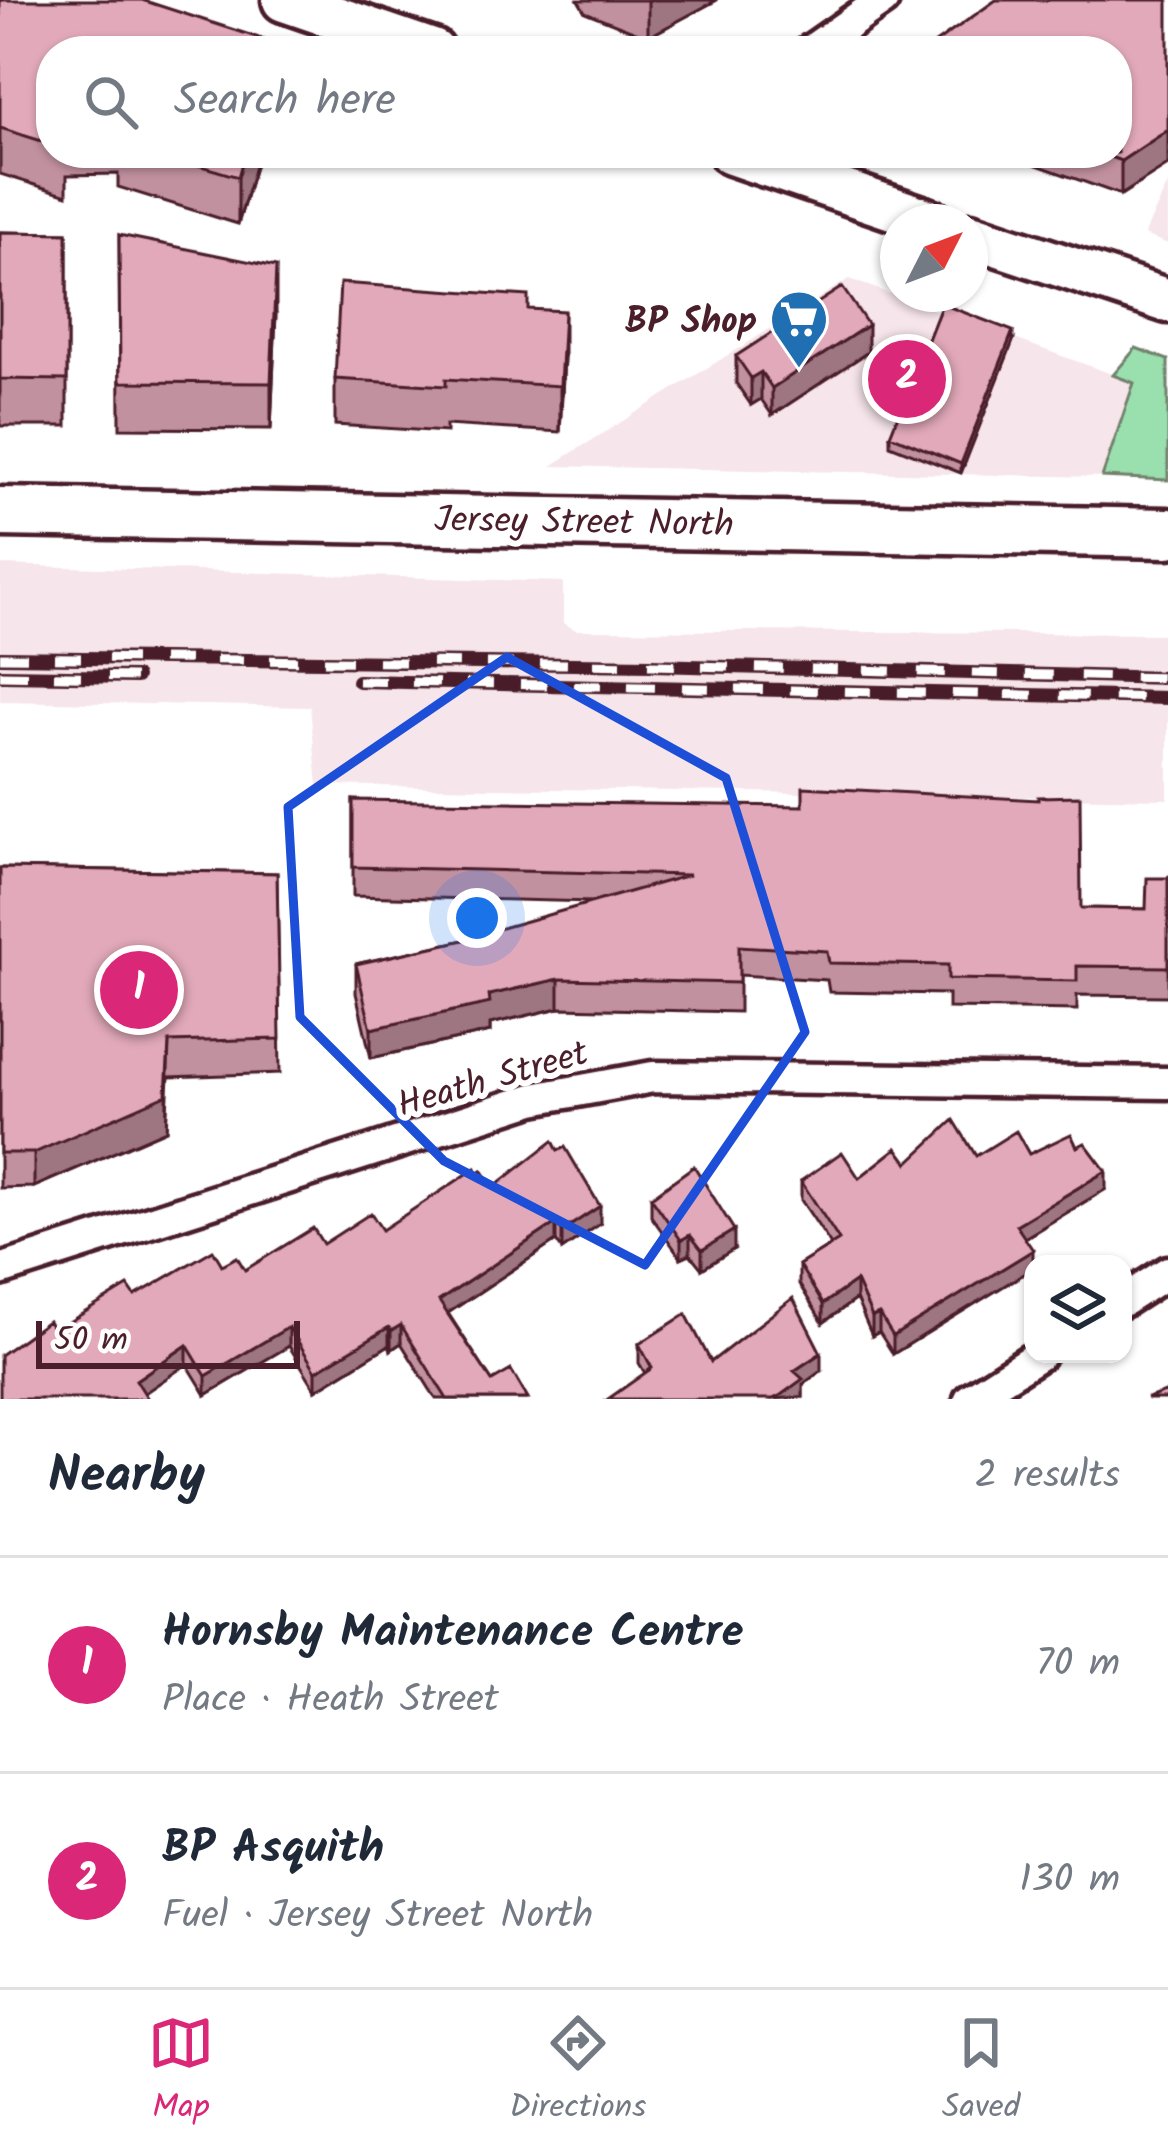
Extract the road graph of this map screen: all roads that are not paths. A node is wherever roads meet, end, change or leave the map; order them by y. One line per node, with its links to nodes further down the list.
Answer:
1 (284, 0): 3 (main road)
2 (884, 0): 4 (street)
3 (389, 36)
4 (832, 36)
5 (778, 168): 6 (main road)
6 (881, 204)
7 (988, 241): 8 (main road)
8 (1168, 301)
9 (0, 512): 10 (main road, Jersey Street North)
10 (1164, 531)
11 (1168, 1083): 12 (street, Heath Street)
12 (0, 1270)
13 (1168, 1272): 14 (street)
14 (1132, 1295)
15 (1026, 1363): 16 (street)
16 (970, 1399)

